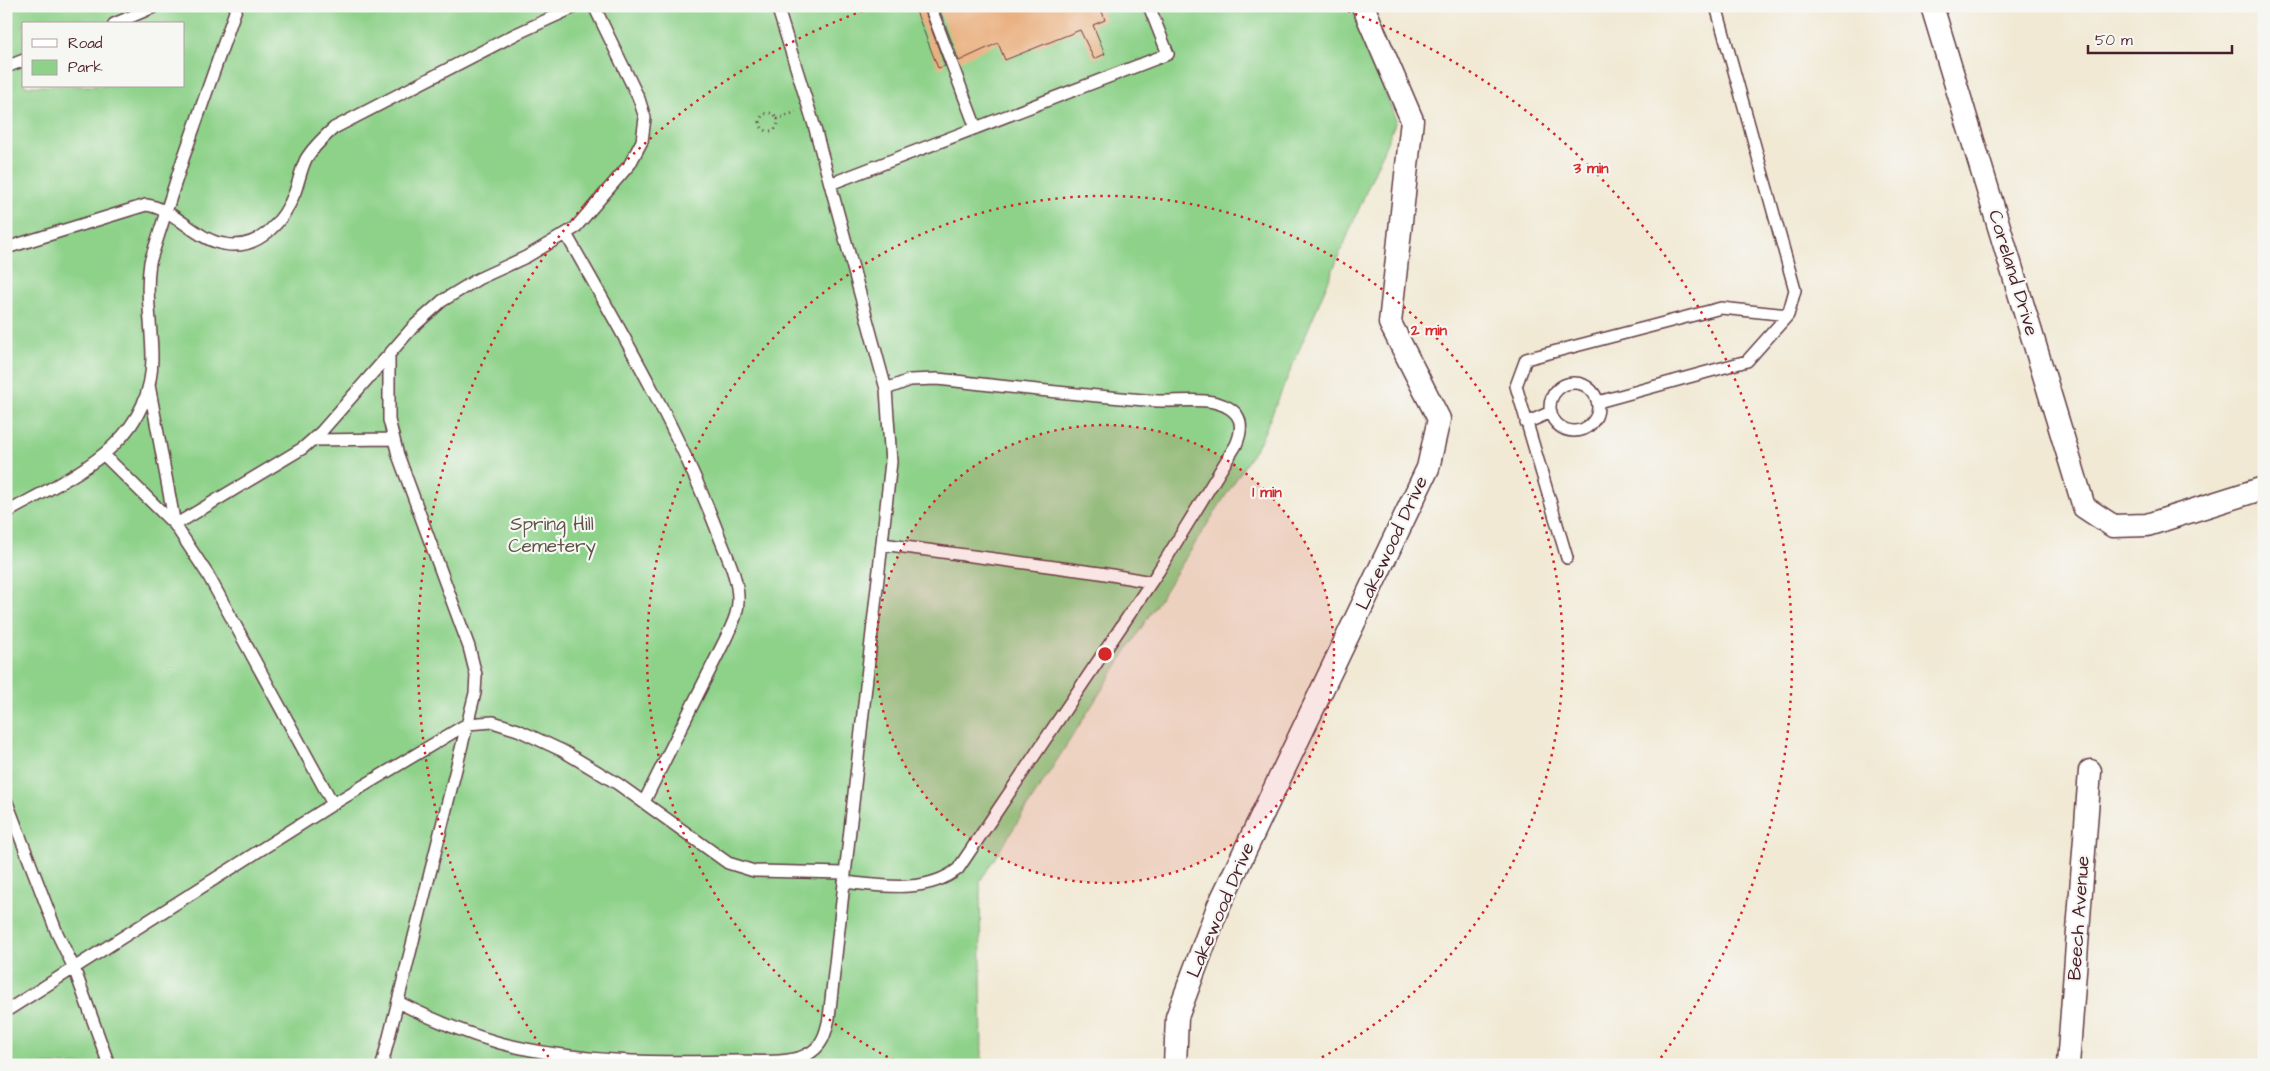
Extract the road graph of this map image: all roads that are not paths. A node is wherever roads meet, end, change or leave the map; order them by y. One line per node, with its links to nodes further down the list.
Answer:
1 (156, 6): 11 (lane)
2 (237, 6): 16 (lane)
3 (577, 6): 16 (lane)
4 (594, 6): 17 (lane)
5 (777, 6): 15 (lane)
6 (930, 6): 14 (lane)
7 (1149, 6): 14 (lane)
8 (1363, 6): 47 (street, Lakewood Drive)
9 (1716, 6): 19 (lane)
10 (1932, 6): 29 (street, Coreland Drive)
11 (119, 22)
12 (22, 61): 13 (lane)
13 (6, 67)
14 (976, 128): 15 (lane)
15 (830, 184): 22 (lane)
16 (166, 211): 18 (lane); 21 (lane)
17 (566, 234): 20 (lane); 38 (lane)
18 (6, 248)
19 (1788, 315): 23 (lane); 25 (lane)
20 (389, 354): 26 (lane); 27 (lane)
21 (149, 385): 28 (lane); 31 (lane)
22 (886, 389): 32 (lane); 34 (lane)
23 (1598, 402): 24 (lane); 24 (lane)
24 (1551, 412): 25 (lane)
25 (1526, 423): 33 (lane)
26 (394, 439): 27 (lane); 35 (lane)
27 (312, 440): 31 (lane)
28 (104, 455): 30 (lane); 31 (lane)
29 (2264, 488)
30 (6, 513)
31 (175, 524): 39 (lane)
32 (882, 544): 34 (lane); 40 (lane)
33 (1567, 558)
34 (1151, 582): 40 (lane)
35 (467, 724): 38 (lane); 39 (lane); 42 (lane)
36 (2090, 771): 48 (street, Beech Avenue)
37 (6, 800): 41 (lane)
38 (644, 802): 40 (lane)
39 (333, 804): 41 (lane)
40 (844, 877): 44 (lane)
41 (74, 968): 43 (lane); 45 (lane)
42 (398, 1002): 44 (lane); 46 (lane)
43 (6, 1011)
44 (806, 1060)
45 (109, 1065)
46 (382, 1065)
47 (1175, 1065)
48 (2068, 1065)

